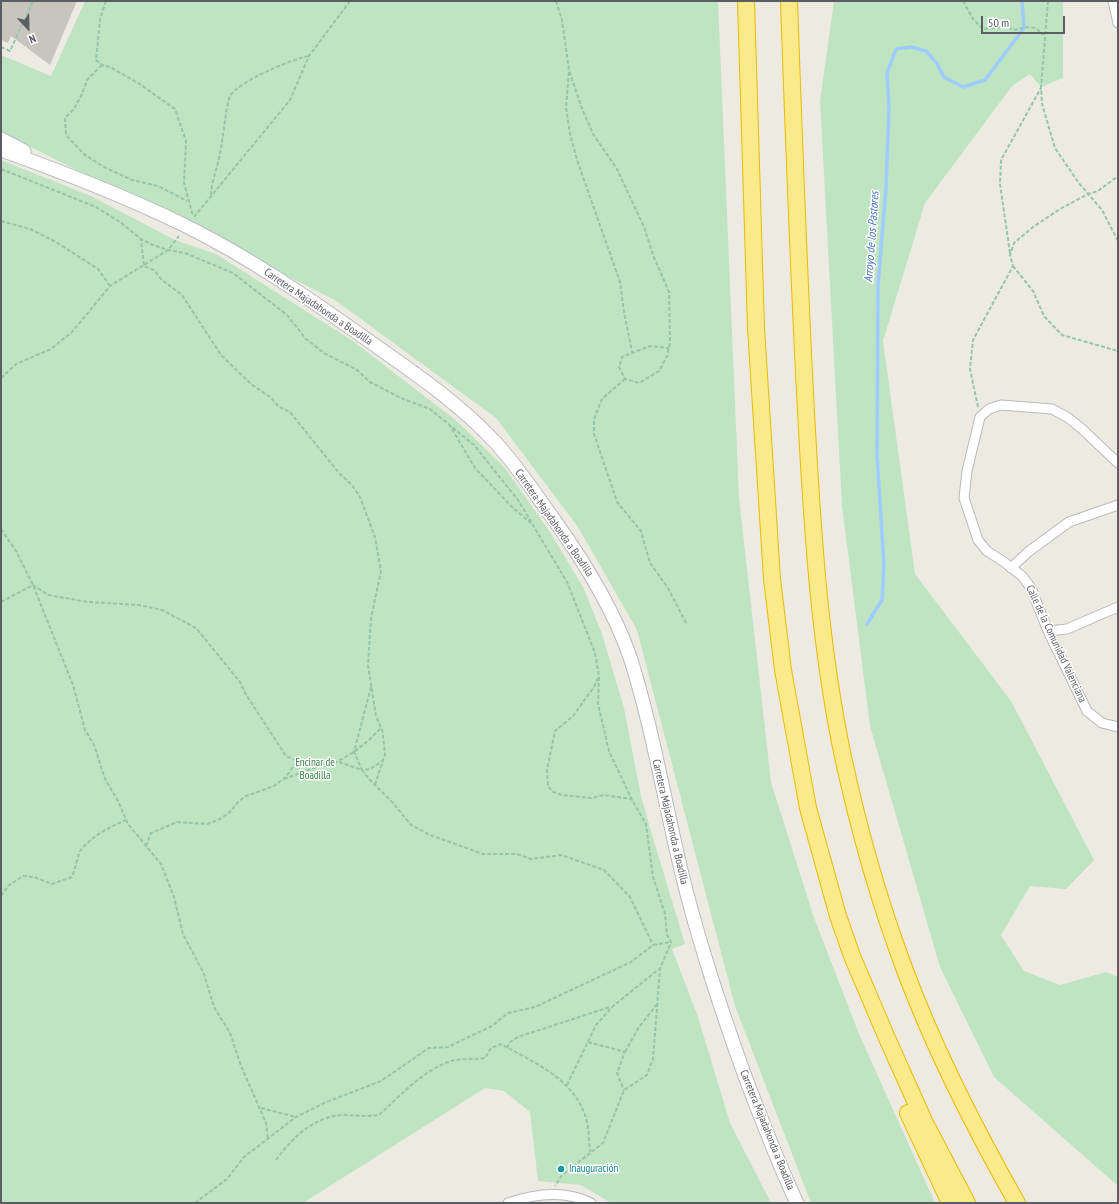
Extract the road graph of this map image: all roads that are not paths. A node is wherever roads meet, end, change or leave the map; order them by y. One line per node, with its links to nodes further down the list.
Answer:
1 (746, 1): 14 (highway)
2 (788, 1): 20 (highway)
3 (1113, 1): 4 (street)
4 (1118, 23)
5 (1, 139): 7 (street)
6 (1, 150): 7 (street, Carretera Majadahonda a Boadilla)
7 (53, 169): 17 (street, Carretera Majadahonda a Boadilla)
8 (1118, 463): 10 (street, Calle de la Comunidad Valenciana)
9 (1118, 505): 10 (street)
10 (1011, 568): 12 (street, Calle de la Comunidad Valenciana)
11 (1118, 607): 12 (street)
12 (1048, 631): 13 (street, Calle de la Comunidad Valenciana)
13 (1118, 727)
14 (852, 956): 18 (highway); 19 (highway)
15 (508, 1203): 16 (street)
16 (591, 1203)
17 (797, 1203)
18 (950, 1203)
19 (967, 1203)
20 (1017, 1203)

